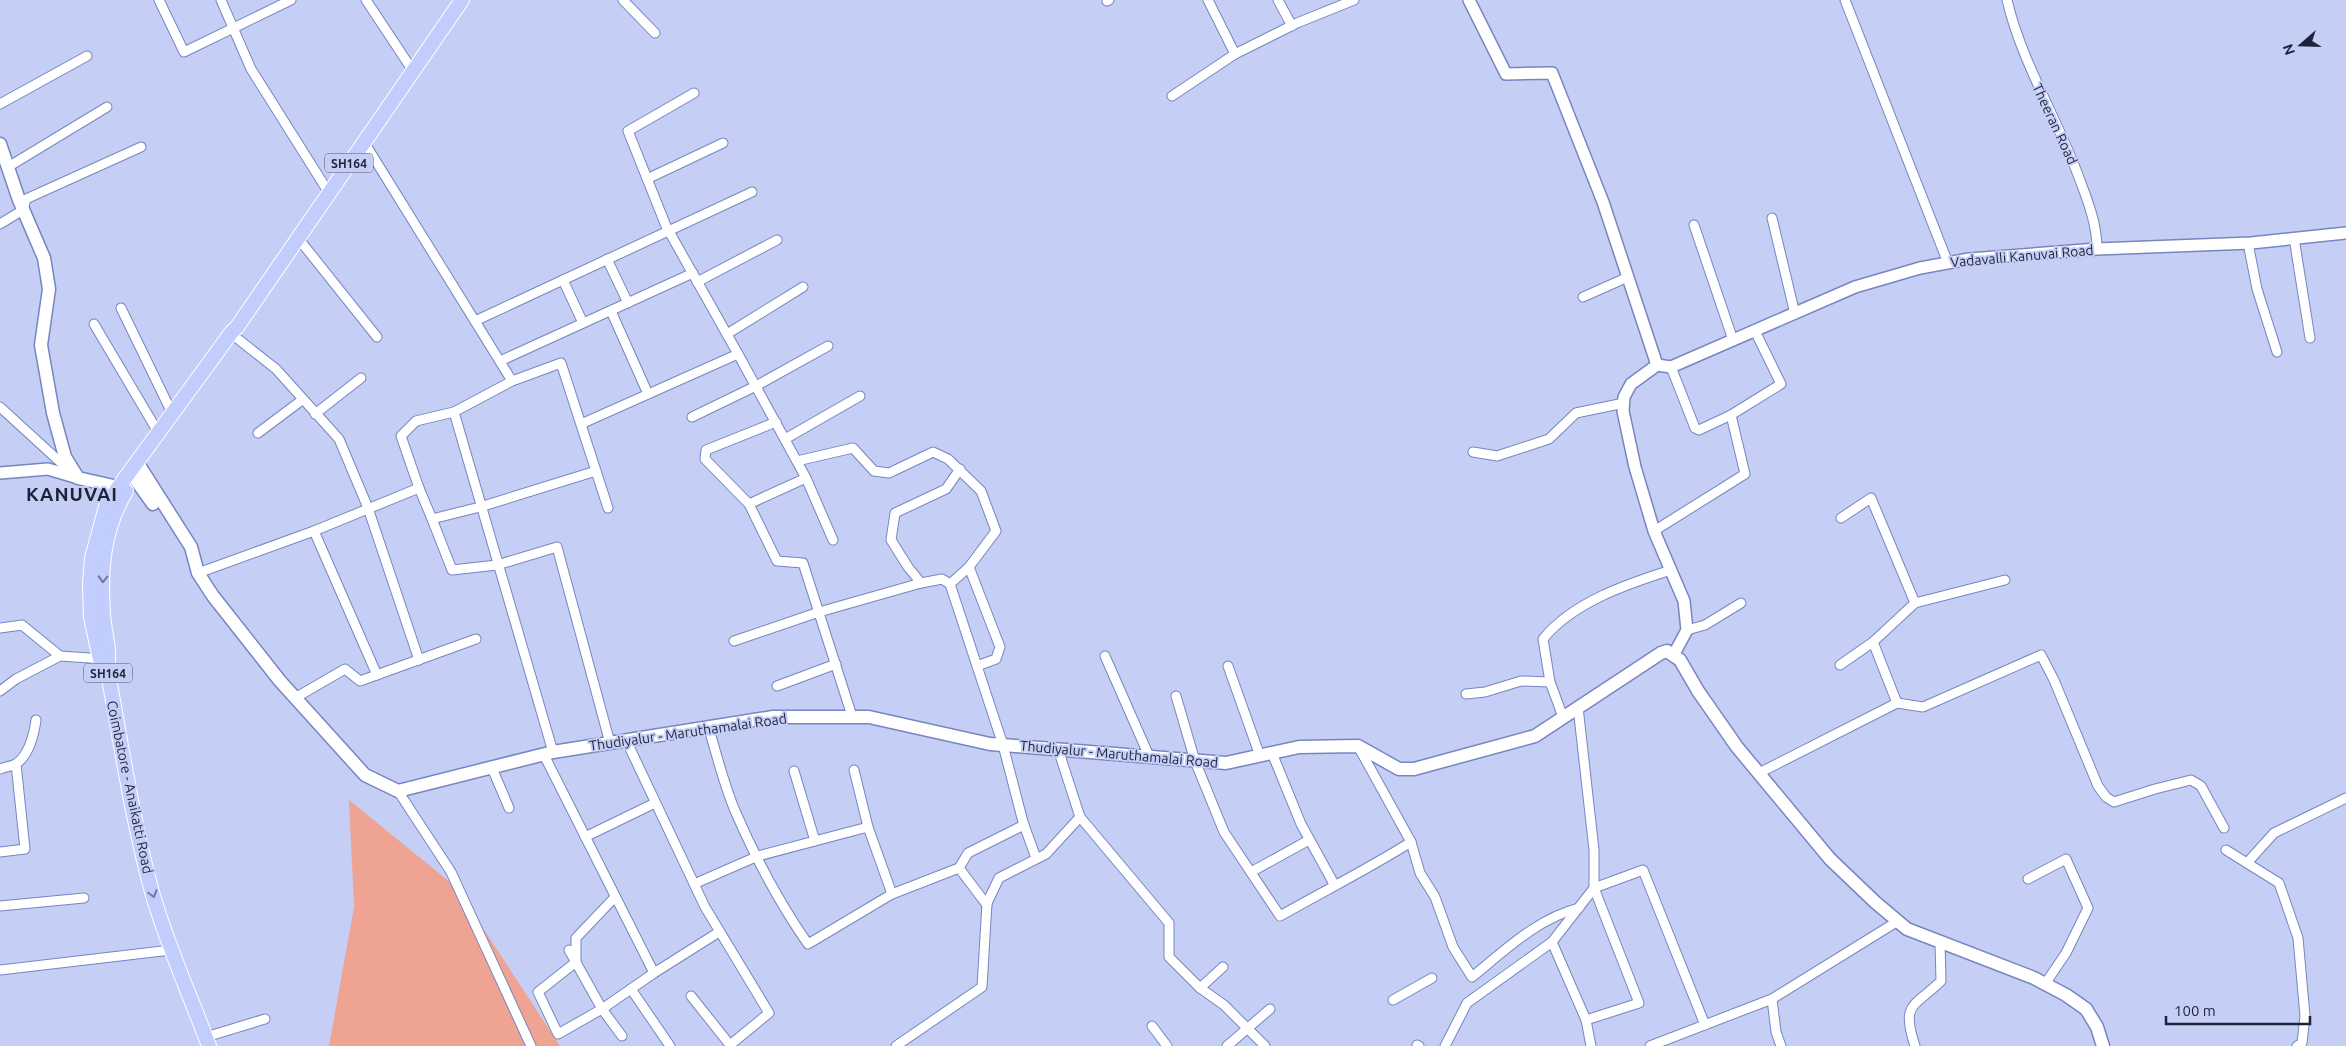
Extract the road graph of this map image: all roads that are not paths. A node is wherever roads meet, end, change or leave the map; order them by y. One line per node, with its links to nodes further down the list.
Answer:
1 (159, 0): 14 (street)
2 (221, 0): 14 (street)
3 (291, 0): 14 (street)
4 (366, 0): 18 (street)
5 (462, 0): 18 (main road, Coimbatore - Anaikatti Road / SH164)
6 (623, 0): 15 (street)
7 (1208, 0): 16 (street)
8 (1278, 0): 13 (street)
9 (1469, 0): 44 (street)
10 (1845, 0): 43 (street)
11 (2007, 0): 41 (street, Theeran Road)
12 (1348, 1): 13 (street)
13 (1292, 26): 16 (street)
14 (234, 29): 30 (street)
15 (655, 33)
16 (1235, 54): 20 (street)
17 (87, 56): 21 (street)
18 (413, 70): 23 (main road, Coimbatore - Anaikatti Road / SH164)
19 (694, 93): 28 (street)
20 (1172, 96)
21 (0, 104)
22 (107, 107): 27 (street)
23 (364, 142): 30 (main road, Coimbatore - Anaikatti Road / SH164); 53 (street)
24 (723, 143): 28 (street)
25 (0, 144): 27 (main road)
26 (141, 147): 31 (street)
27 (8, 167): 31 (main road)
28 (647, 179): 35 (street)
29 (752, 192): 35 (street)
30 (329, 193): 37 (main road, Coimbatore - Anaikatti Road / SH164)
31 (23, 210): 33 (street); 92 (main road)
32 (1772, 218): 52 (street)
33 (0, 224)
34 (1694, 225): 61 (street)
35 (668, 230): 42 (street); 45 (street)
36 (2346, 233): 38 (street, Vadavalli Kanuvai Road)
37 (298, 238): 57 (main road, Coimbatore - Anaikatti Road / SH164); 59 (street)
38 (2294, 238): 40 (street, Vadavalli Kanuvai Road); 60 (street)
39 (778, 240): 45 (street)
40 (2248, 243): 41 (street, Vadavalli Kanuvai Road); 63 (street)
41 (2097, 249): 43 (street, Vadavalli Kanuvai Road)
42 (607, 259): 46 (street); 49 (street)
43 (1948, 263): 52 (street, Vadavalli Kanuvai Road)
44 (1628, 277): 48 (street); 66 (street)
45 (695, 278): 49 (street); 58 (street)
46 (564, 280): 53 (street); 54 (street)
47 (803, 287): 58 (street)
48 (1583, 297)
49 (628, 302): 51 (street)
50 (121, 308): 77 (street)
51 (611, 310): 54 (street); 71 (street)
52 (1795, 314): 56 (street, Vadavalli Kanuvai Road)
53 (475, 321): 65 (street)
54 (583, 323): 65 (street)
55 (94, 324): 83 (street)
56 (1755, 331): 61 (street, Vadavalli Kanuvai Road); 79 (street)
57 (238, 333): 73 (street); 77 (main road); 91 (main road, Coimbatore - Anaikatti Road / SH164)
58 (727, 334): 64 (street)
59 (377, 337)
60 (2310, 338)
61 (1734, 340): 67 (street, Vadavalli Kanuvai Road)
62 (828, 346): 70 (street)
63 (2277, 352)
64 (738, 354): 70 (street); 71 (street)
65 (500, 361): 69 (street)
66 (1657, 365): 67 (street); 74 (street)
67 (1671, 367): 79 (street)
68 (361, 378): 78 (street)
69 (512, 381): 76 (street); 82 (street)
70 (756, 386): 80 (street); 81 (street)
71 (648, 394): 82 (street)
72 (860, 396): 85 (street)
73 (302, 400): 78 (street); 84 (street)
74 (1624, 403): 86 (street); 102 (street)
75 (0, 407): 92 (street)
76 (454, 412): 94 (street); 96 (street)
77 (172, 413): 83 (main road)
78 (314, 414): 97 (street)
79 (1731, 415): 102 (street)
80 (692, 417)
81 (776, 422): 85 (street); 95 (street)
82 (581, 424): 89 (street)
83 (158, 432): 91 (main road)
84 (258, 433)
85 (785, 439): 87 (street)
86 (1473, 452)
87 (797, 461): 88 (street); 93 (street)
88 (960, 469): 106 (street); 109 (street)
89 (596, 471): 96 (street); 98 (street)
90 (0, 473): 92 (street)
91 (132, 477): 92 (main road); 105 (main road); 123 (main road, Coimbatore - Anaikatti Road / SH164)
92 (78, 478)
93 (806, 478): 95 (street); 103 (street)
94 (419, 488): 97 (street); 100 (street)
95 (749, 504): 113 (street)
96 (480, 507): 100 (street); 104 (street)
97 (368, 508): 101 (street); 122 (street)
98 (608, 508)
99 (1841, 518): 112 (street)
100 (432, 519): 104 (street)
101 (314, 531): 105 (street); 128 (street)
102 (1654, 531): 107 (street)
103 (833, 540)
104 (497, 565): 142 (street); 146 (street)
105 (196, 567): 134 (main road)
106 (969, 567): 110 (street); 126 (street)
107 (1671, 570): 115 (street); 129 (street)
108 (2004, 580): 112 (street)
109 (922, 583): 110 (street); 113 (street)
110 (950, 584): 126 (street)
111 (1741, 603): 115 (street)
112 (1915, 603): 118 (street)
113 (819, 612): 117 (street); 124 (street)
114 (0, 628): 120 (street)
115 (1687, 630): 119 (street)
116 (476, 639): 122 (street)
117 (734, 641)
118 (1872, 642): 125 (street); 135 (street)
119 (1674, 654): 136 (main road, Thudiyalur - Maruthamalai Road); 155 (main road)
120 (60, 656): 123 (street); 131 (street)
121 (1105, 656): 148 (street)
122 (419, 660): 128 (street)
123 (105, 662): 189 (main road, Coimbatore - Anaikatti Road / SH164, one-way to 189)
124 (836, 664): 130 (street); 137 (street)
125 (1840, 665)
126 (977, 666): 143 (street)
127 (1228, 666): 147 (street)
128 (377, 675): 134 (street)
129 (1550, 682): 132 (street); 138 (street)
130 (777, 686)
131 (0, 691)
132 (1466, 694)
133 (1176, 696): 149 (street)
134 (295, 698): 156 (main road)
135 (1897, 703): 155 (street); 163 (street)
136 (1578, 707): 138 (main road, Thudiyalur - Maruthamalai Road); 178 (street)
137 (852, 716): 140 (main road, Thudiyalur - Maruthamalai Road); 143 (main road, Thudiyalur - Maruthamalai Road)
138 (1563, 717): 144 (main road, Thudiyalur - Maruthamalai Road)
139 (36, 720): 150 (street)
140 (708, 726): 141 (main road, Thudiyalur - Maruthamalai Road); 170 (street)
141 (626, 740): 142 (main road, Thudiyalur - Maruthamalai Road); 158 (street)
142 (610, 743): 146 (main road, Thudiyalur - Maruthamalai Road)
143 (1003, 745): 145 (main road, Thudiyalur - Maruthamalai Road); 161 (street)
144 (1358, 746): 147 (main road, Thudiyalur - Maruthamalai Road); 167 (street)
145 (1058, 749): 148 (main road, Thudiyalur - Maruthamalai Road); 160 (street)
146 (548, 754): 151 (main road, Thudiyalur - Maruthamalai Road); 164 (street)
147 (1266, 754): 149 (main road, Thudiyalur - Maruthamalai Road); 165 (street)
148 (1149, 756): 149 (main road, Thudiyalur - Maruthamalai Road)
149 (1195, 761): 174 (street)
150 (16, 764): 152 (street); 169 (street)
151 (492, 768): 156 (main road, Thudiyalur - Maruthamalai Road); 159 (street)
152 (0, 769)
153 (854, 770): 162 (street)
154 (794, 771): 166 (street)
155 (1759, 773): 185 (main road)
156 (398, 792): 213 (street)
157 (2346, 798): 172 (street)
158 (655, 803): 164 (street); 176 (street)
159 (509, 808)
160 (1080, 818): 171 (street); 197 (street)
161 (1024, 825): 171 (street); 173 (street)
162 (868, 828): 166 (street); 179 (street)
163 (2224, 828)
164 (585, 837): 180 (street)
165 (1309, 840): 174 (street); 177 (street)
166 (815, 841): 170 (street)
167 (1411, 842): 177 (street); 184 (street)
168 (2226, 850): 172 (street)
169 (0, 852)
170 (758, 856): 176 (street); 179 (street)
171 (1036, 858): 182 (street)
172 (2247, 864): 224 (street)
173 (960, 868): 179 (street); 182 (street)
174 (1251, 872): 177 (street)
175 (2028, 879): 196 (street)
176 (694, 884): 186 (street)
177 (1334, 884)
178 (1594, 888): 184 (street); 205 (street); 206 (street)
179 (892, 894)
180 (615, 897): 191 (street); 194 (street)
181 (84, 898): 183 (street)
182 (987, 905): 215 (street)
183 (0, 906)
184 (1579, 908): 187 (street)
185 (1898, 921): 188 (main road); 200 (street)
186 (719, 932): 194 (street); 212 (street)
187 (1552, 942): 205 (street); 211 (street)
188 (1940, 943): 196 (main road); 222 (street)
189 (171, 950): 193 (street); 210 (main road, Coimbatore - Anaikatti Road / SH164)
190 (569, 950): 191 (street)
191 (576, 962): 202 (street); 202 (street)
192 (1223, 967): 197 (street)
193 (0, 970)
194 (654, 973): 198 (street)
195 (1432, 978): 201 (street)
196 (2045, 984): 223 (main road)
197 (1200, 988): 208 (street)
198 (632, 989): 202 (street); 214 (street)
199 (692, 996): 212 (street)
200 (1772, 999): 206 (street); 221 (street)
201 (1393, 1000)
202 (602, 1009): 209 (street)
203 (1270, 1009): 208 (street)
204 (265, 1019): 210 (street)
205 (1586, 1020): 219 (street)
206 (1705, 1025): 220 (street)
207 (1152, 1026): 216 (street)
208 (1248, 1028): 217 (street); 218 (street)
209 (622, 1036)
210 (208, 1042)
211 (1448, 1043)
212 (729, 1045)
213 (531, 1046)
214 (670, 1046)
215 (896, 1046)
216 (1167, 1046)
217 (1227, 1046)
218 (1265, 1046)
219 (1591, 1046)
220 (1650, 1046)
221 (1781, 1046)
222 (1915, 1046)
223 (2103, 1046)
224 (2297, 1046)

